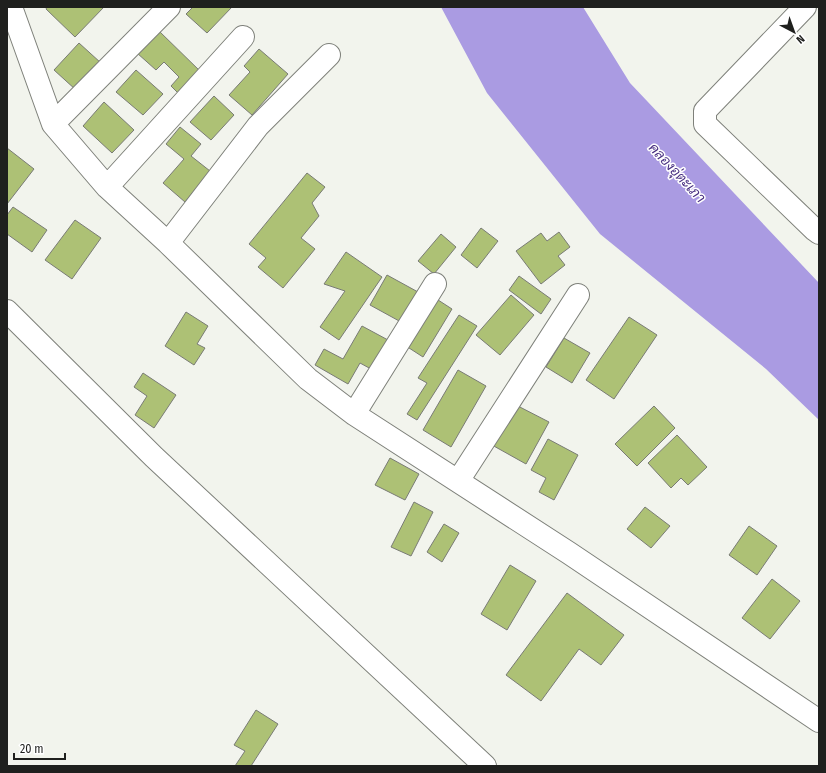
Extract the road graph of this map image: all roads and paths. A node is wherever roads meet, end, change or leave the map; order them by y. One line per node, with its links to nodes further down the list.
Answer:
1 (11, 7): 6 (street)
2 (169, 7): 6 (street)
3 (806, 7): 8 (street)
4 (243, 37): 7 (street)
5 (329, 55): 9 (street)
6 (53, 124): 7 (street)
7 (107, 187): 9 (street)
8 (819, 233)
9 (168, 243): 13 (street)
10 (435, 284): 13 (street)
11 (578, 296): 14 (street)
12 (7, 311): 16 (street)
13 (354, 414): 14 (street)
14 (458, 481): 15 (street)
15 (819, 721)
16 (485, 766)

